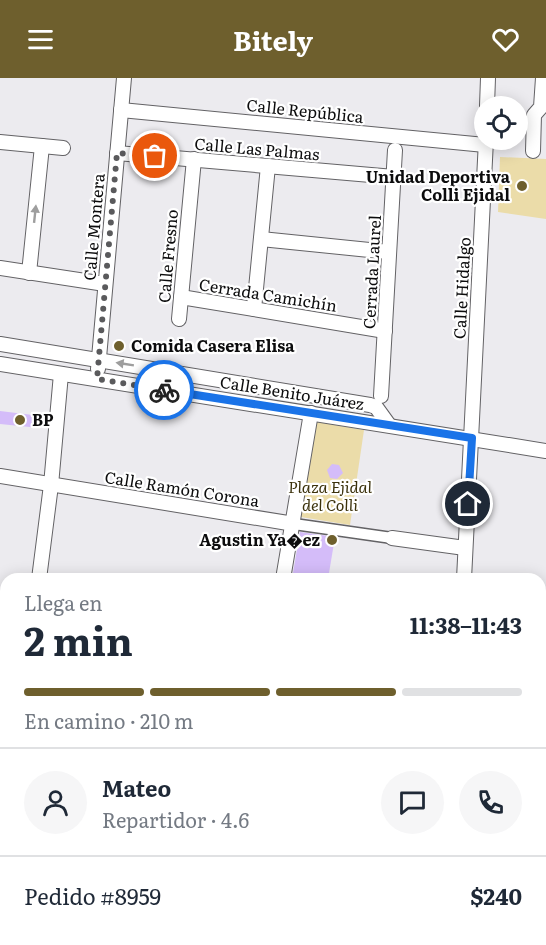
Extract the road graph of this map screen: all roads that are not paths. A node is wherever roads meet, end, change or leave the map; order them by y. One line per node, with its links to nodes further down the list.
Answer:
1 (124, 78): 6 (street, Calle Montera)
2 (489, 78): 4 (street)
3 (543, 78): 5 (street)
4 (488, 96)
5 (544, 108): 13 (street)
6 (121, 110): 7 (street, Calle República); 14 (street, Calle Montera)
7 (474, 141)
8 (0, 142): 9 (street)
9 (42, 146): 10 (street); 21 (street, one-way to 9)
10 (63, 148)
11 (395, 150): 17 (street, Cerrada Laurel)
12 (486, 150): 35 (street, Calle Hidalgo)
13 (532, 151)
14 (117, 153): 15 (street, Calle Las Palmas); 22 (street, Calle Montera)
15 (194, 159): 16 (street, Calle Las Palmas); 23 (street, Calle Fresno)
16 (268, 166): 17 (street, Calle Las Palmas); 18 (street)
17 (394, 177): 19 (street, Cerrada Laurel)
18 (261, 239): 19 (street); 24 (street)
19 (389, 252): 26 (street, Cerrada Laurel)
20 (0, 268): 21 (street)
21 (29, 273): 22 (street)
22 (105, 284): 28 (street, Calle Montera)
23 (181, 297): 24 (street, Cerrada Camichín); 25 (street, Calle Fresno)
24 (254, 309): 26 (street, Cerrada Camichín)
25 (179, 319)
26 (385, 331): 32 (street, Cerrada Laurel)
27 (0, 344): 28 (street, Calle Benito Juárez)
28 (98, 360): 31 (street, Calle Montera); 34 (street, Calle Benito Juárez, one-way to 28)
29 (0, 364): 30 (street, Calle Benito Juárez)
30 (60, 374): 31 (street, Calle Benito Juárez); 38 (street)
31 (97, 379): 33 (street, Calle Benito Juárez)
32 (381, 396)
33 (311, 413): 34 (street, Calle Benito Juárez); 39 (street)
34 (389, 425): 35 (street, Calle Benito Juárez)
35 (472, 438): 36 (street, Calle Benito Juárez); 41 (street, Calle Hidalgo)
36 (546, 451)
37 (0, 476): 38 (street, Calle Ramón Corona)
38 (51, 485): 39 (street, Calle Ramón Corona); 42 (street)
39 (294, 524): 40 (street, Calle Ramón Corona); 43 (street)
40 (393, 538): 41 (street, Calle Ramón Corona)
41 (465, 548): 44 (street, Calle Hidalgo)
42 (40, 573)
43 (284, 573)
44 (464, 573)

